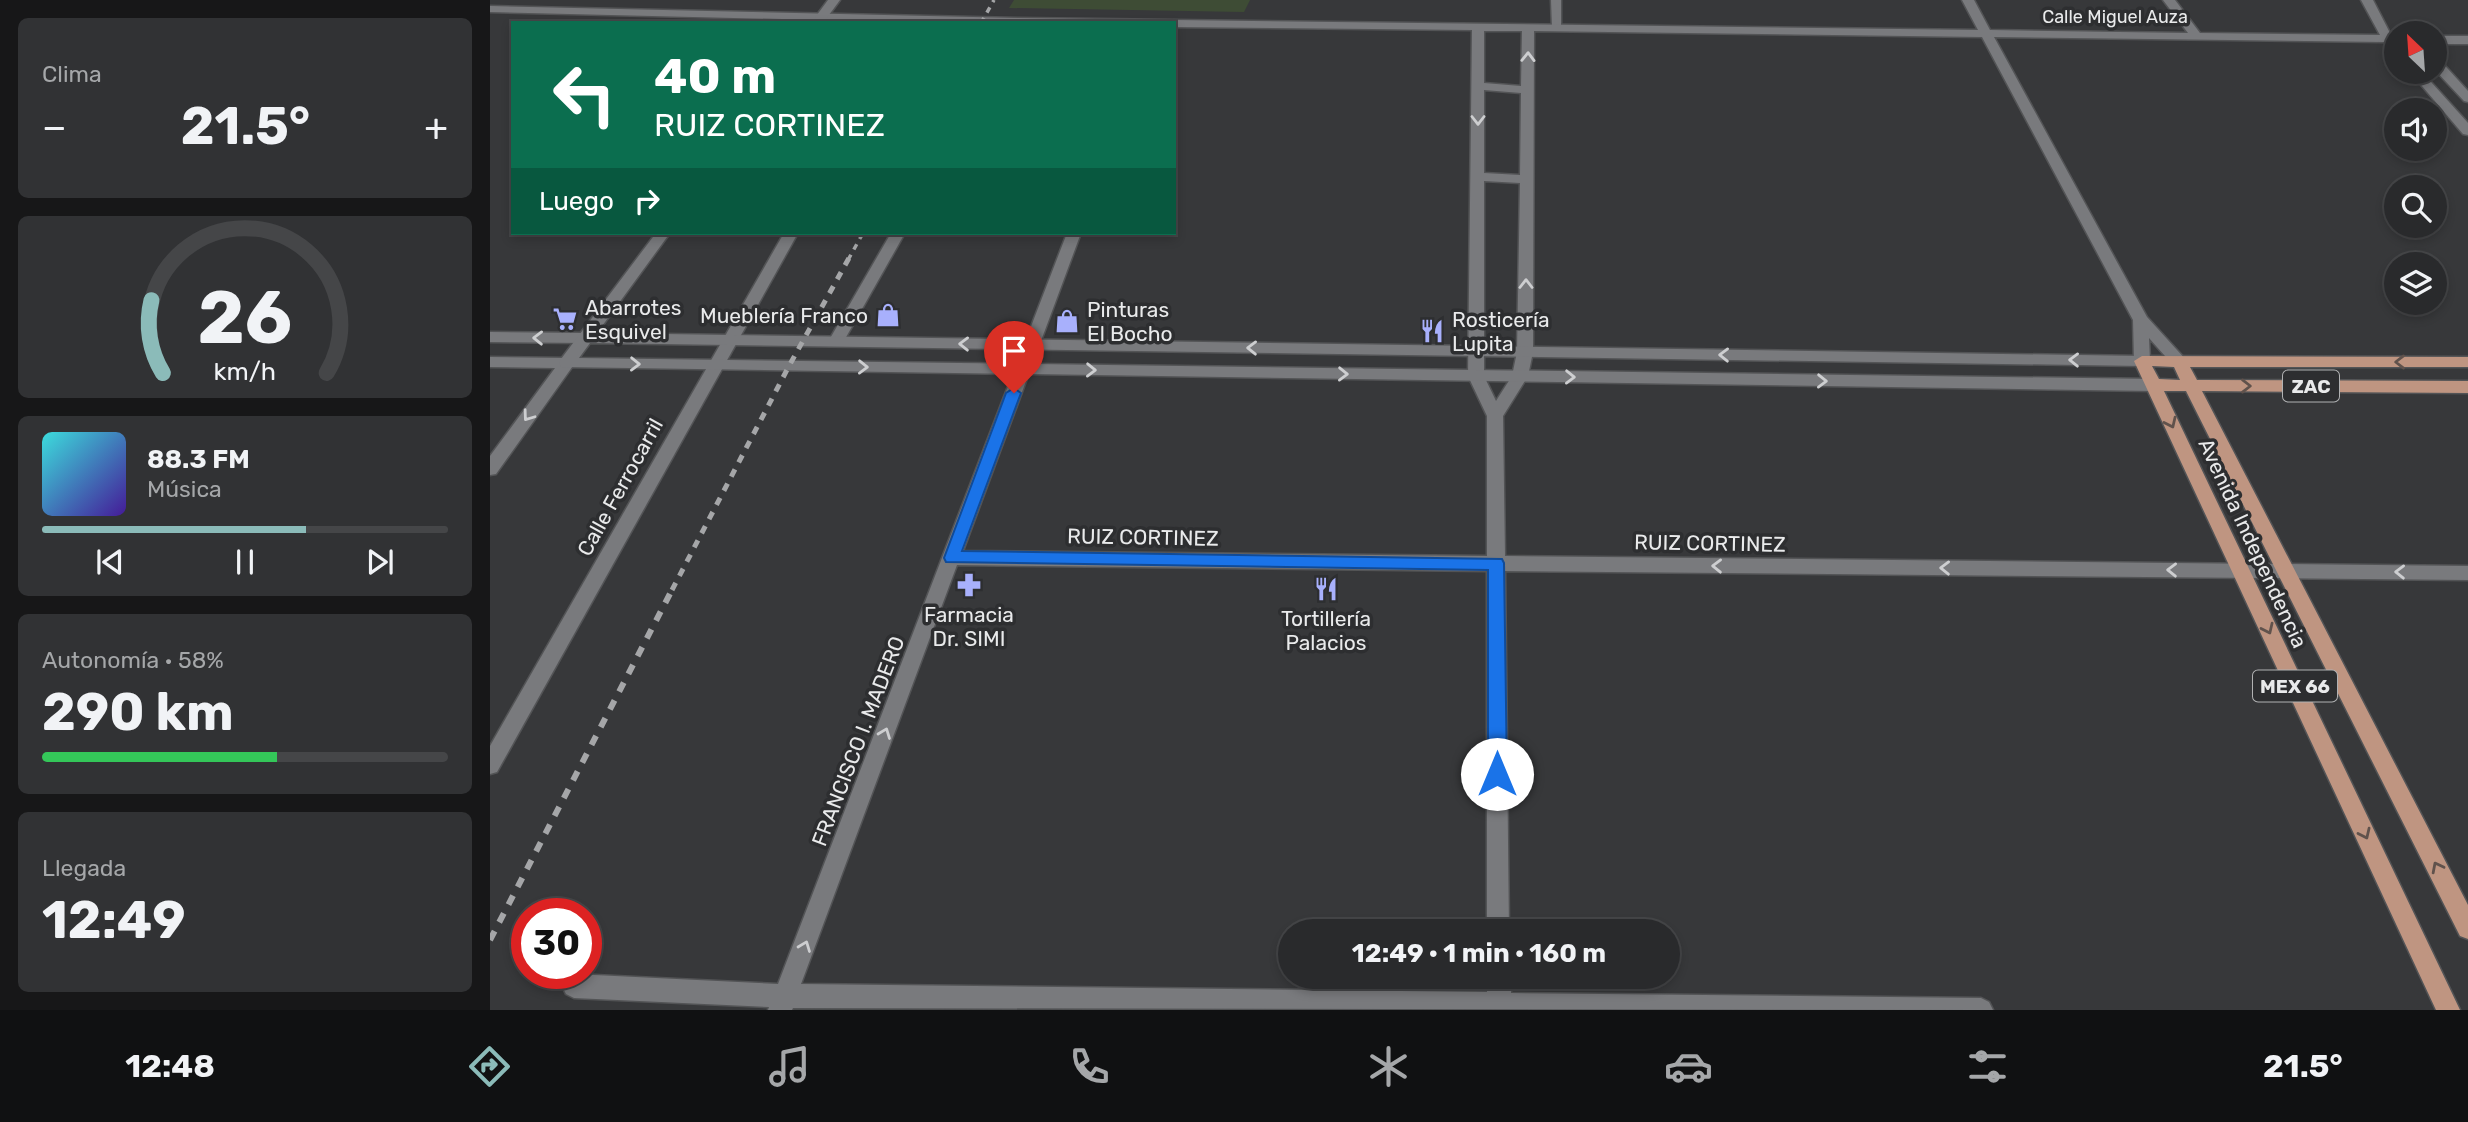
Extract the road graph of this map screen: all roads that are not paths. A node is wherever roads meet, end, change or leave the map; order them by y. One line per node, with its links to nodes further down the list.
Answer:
1 (834, 0): 8 (street)
2 (1556, 0): 14 (lane)
3 (1968, 0): 16 (street, Avenida Independencia)
4 (2169, 0): 17 (street)
5 (2371, 4): 10 (street); 15 (street)
6 (490, 9): 8 (street, Calle Miguel Auza)
7 (915, 16): 8 (street, Calle Miguel Auza); 9 (street, Calle Miguel Auza)
8 (820, 19)
9 (1001, 21)
10 (2392, 21)
11 (1176, 22): 12 (street, Calle Miguel Auza)
12 (1478, 27): 13 (street, Calle Miguel Auza); 23 (street)
13 (1528, 27): 14 (street, Calle Miguel Auza); 24 (street, one-way to 13)
14 (1557, 27): 16 (street, Calle Miguel Auza)
15 (2384, 27)
16 (1985, 34): 17 (street, Calle Miguel Auza); 33 (street, Avenida Independencia)
17 (2195, 34): 18 (street, Calle Miguel Auza)
18 (2384, 39)
19 (2447, 40): 20 (street)
20 (2468, 40)
21 (2447, 75): 25 (street)
22 (2427, 84): 26 (street)
23 (1478, 86): 24 (street); 27 (street, one-way to 27)
24 (1527, 90): 28 (street)
25 (2468, 98)
26 (2468, 131)
27 (1478, 177): 28 (street); 40 (street)
28 (1527, 179): 41 (street, one-way to 28)
29 (662, 235): 35 (street)
30 (790, 235): 36 (street, Calle Ferrocarril)
31 (897, 235): 37 (street)
32 (1073, 235): 38 (street)
33 (2141, 320): 43 (street, Avenida Independencia); 44 (street, Avenida Independencia)
34 (490, 337): 35 (street, one-way to 34)
35 (585, 338): 36 (street, ZAC); 47 (street)
36 (730, 340): 37 (street, ZAC); 48 (street, Calle Ferrocarril)
37 (836, 342): 38 (street, ZAC, one-way to 37)
38 (1032, 345): 39 (street, ZAC, one-way to 38); 49 (street)
39 (1315, 349): 40 (street, ZAC); 50 (street)
40 (1478, 351): 41 (street, ZAC); 51 (street)
41 (1525, 352): 42 (street, ZAC, one-way to 41); 52 (street)
42 (1799, 356): 44 (street, ZAC, one-way to 42); 53 (street)
43 (2179, 360): 44 (main road, ZAC); 46 (main road, ZAC, one-way to 43); 55 (main road, Avenida Independencia / MEX 66)
44 (2142, 361): 54 (main road, Avenida Independencia / MEX 66)
45 (490, 362): 47 (street)
46 (2468, 362)
47 (567, 363): 48 (street, ZAC, one-way to 48); 58 (street, one-way to 58)
48 (714, 365): 49 (street, ZAC, one-way to 49); 64 (street, Calle Ferrocarril)
49 (1023, 369): 50 (street, ZAC, one-way to 50); 59 (street, FRANCISCO I. MADERO)
50 (1309, 373): 51 (street, ZAC, one-way to 51)
51 (1476, 376): 52 (street, ZAC); 57 (street)
52 (1520, 376): 53 (street, ZAC, one-way to 53); 57 (street)
53 (1797, 380): 54 (street, ZAC, one-way to 54)
54 (2154, 385): 55 (main road, ZAC); 61 (main road, Avenida Independencia / MEX 66, one-way to 61)
55 (2192, 385): 56 (main road, ZAC, one-way to 56); 62 (main road, Avenida Independencia / MEX 66)
56 (2468, 387)
57 (1495, 416): 60 (street)
58 (490, 469)
59 (952, 558): 60 (street, RUIZ CORTINEZ); 69 (street, FRANCISCO I. MADERO, one-way to 59)
60 (1496, 563): 61 (street, RUIZ CORTINEZ, one-way to 60); 65 (street)
61 (2241, 571): 62 (street, RUIZ CORTINEZ); 73 (main road, Avenida Independencia / MEX 66, one-way to 73)
62 (2286, 571): 63 (street, RUIZ CORTINEZ, one-way to 62); 66 (main road, Avenida Independencia / MEX 66, one-way to 62)
63 (2468, 573)
64 (490, 765)
65 (1498, 919)
66 (2468, 928)
67 (602, 988): 69 (street)
68 (1499, 989): 71 (street)
69 (783, 1003): 70 (street)
70 (1149, 1005): 71 (street)
71 (1499, 1007): 72 (street)
72 (1981, 1010)
73 (2448, 1010)

